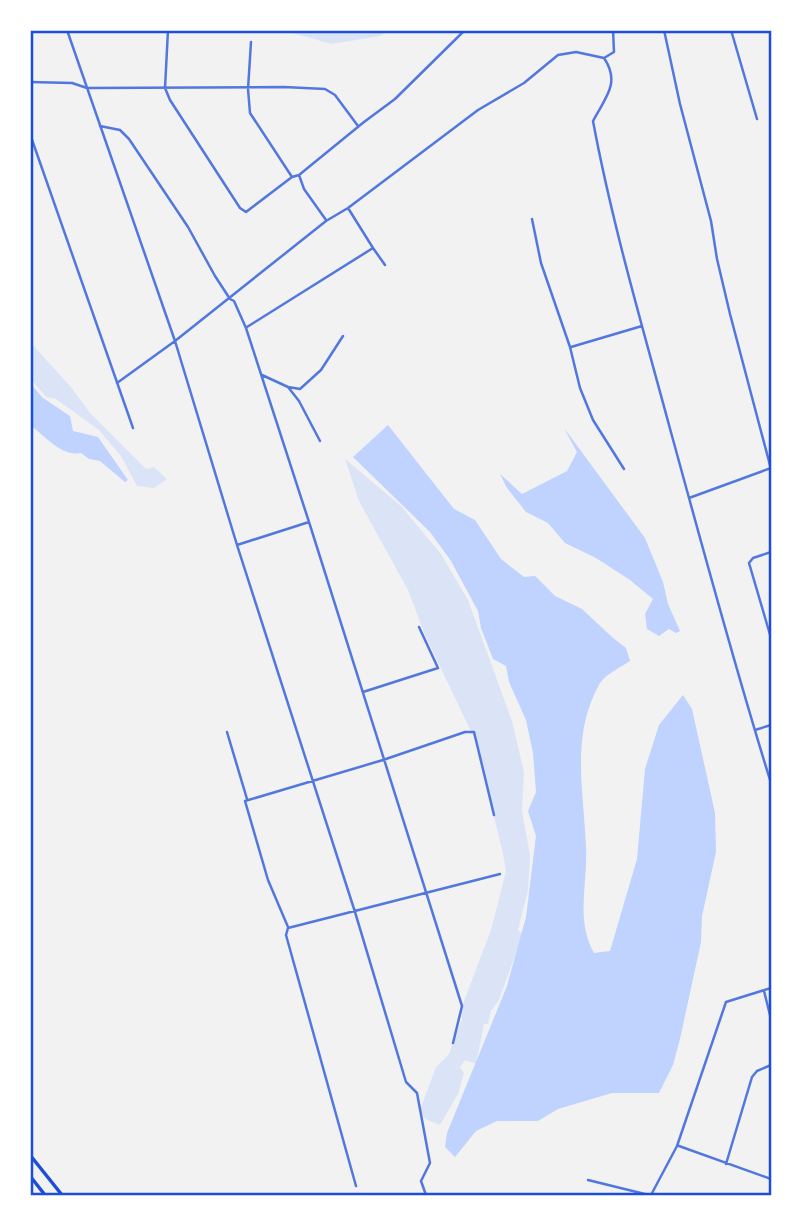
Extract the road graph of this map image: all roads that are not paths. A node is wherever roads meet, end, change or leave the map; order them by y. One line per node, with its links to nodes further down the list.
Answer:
1 (67, 30): 10 (street)
2 (168, 30): 11 (street)
3 (466, 30): 15 (street)
4 (613, 30): 8 (street)
5 (664, 30): 35 (street)
6 (732, 30): 13 (street)
7 (251, 42): 12 (street)
8 (604, 58): 19 (street); 25 (street)
9 (30, 82): 10 (street)
10 (87, 88): 11 (street); 14 (street)
11 (165, 88): 12 (street); 18 (street)
12 (248, 89): 15 (street); 18 (street)
13 (757, 119)
14 (100, 126): 24 (street); 28 (street)
15 (359, 127): 17 (street)
16 (30, 134): 31 (street)
17 (299, 175): 18 (street); 21 (street)
18 (292, 177)
19 (348, 208): 21 (street); 22 (street)
20 (532, 219): 29 (street)
21 (326, 221): 24 (street)
22 (373, 248): 23 (street); 26 (street)
23 (385, 265)
24 (230, 299): 26 (street); 28 (street)
25 (642, 326): 29 (street); 37 (street)
26 (246, 328): 30 (street)
27 (343, 336): 32 (street)
28 (175, 341): 31 (street); 39 (street)
29 (570, 347): 36 (street)
30 (262, 375): 32 (street); 38 (street)
31 (117, 383): 33 (street)
32 (288, 387): 34 (street)
33 (133, 428)
34 (320, 441)
35 (771, 468): 37 (street)
36 (624, 469)
37 (689, 498): 45 (street)
38 (310, 522): 39 (street); 43 (street)
39 (237, 545): 48 (street)
40 (771, 552): 42 (street)
41 (419, 626): 43 (street)
42 (771, 638)
43 (363, 692): 47 (street)
44 (771, 725): 45 (street)
45 (755, 730): 49 (street)
46 (226, 733): 50 (street)
47 (383, 760): 48 (street); 51 (street); 53 (street)
48 (314, 781): 50 (street); 54 (street)
49 (771, 783)
50 (246, 801): 55 (street)
51 (494, 815)
52 (500, 874): 53 (street)
53 (427, 894): 54 (street); 59 (street)
54 (355, 912): 55 (street); 70 (street)
55 (288, 928): 67 (street)
56 (771, 988): 57 (street)
57 (763, 990): 58 (street); 61 (street)
58 (771, 1018)
59 (453, 1043)
60 (771, 1065): 63 (street)
61 (677, 1146): 63 (street); 71 (street)
62 (30, 1155): 69 (main road)
63 (726, 1164): 66 (street)
64 (30, 1176): 68 (main road)
65 (588, 1180): 71 (street)
66 (771, 1180)
67 (356, 1186)
68 (45, 1195)
69 (62, 1195)
70 (426, 1195)
71 (650, 1195)

